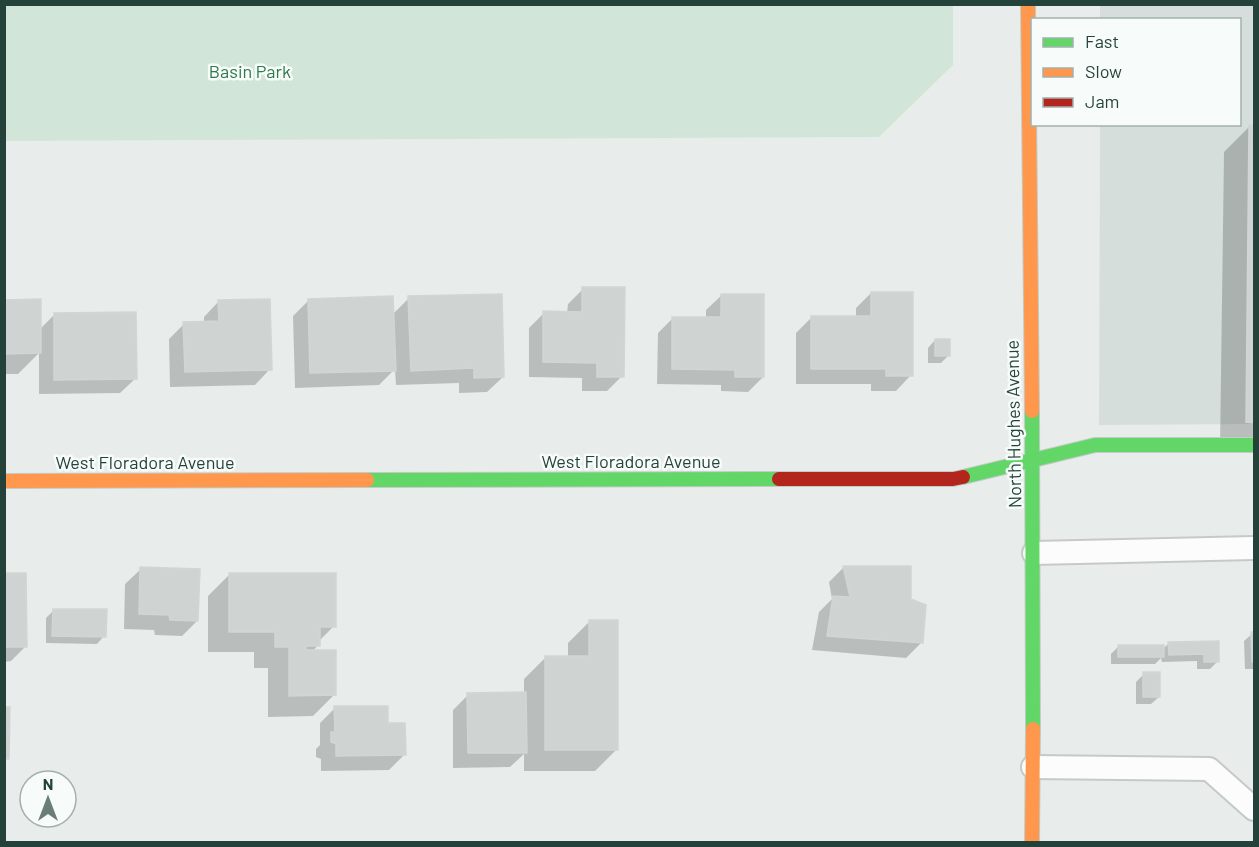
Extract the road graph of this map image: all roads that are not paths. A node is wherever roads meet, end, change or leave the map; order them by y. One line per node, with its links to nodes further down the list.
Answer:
1 (1028, 4): 3 (street, North Hughes Avenue)
2 (1254, 445): 3 (street, West Floradora Avenue)
3 (1032, 459): 4 (street, West Floradora Avenue); 6 (street, North Hughes Avenue)
4 (4, 481)
5 (1254, 548): 6 (lane)
6 (1034, 553): 7 (street, North Hughes Avenue)
7 (1033, 767): 8 (lane); 9 (street, North Hughes Avenue)
8 (1254, 809)
9 (1032, 843)

